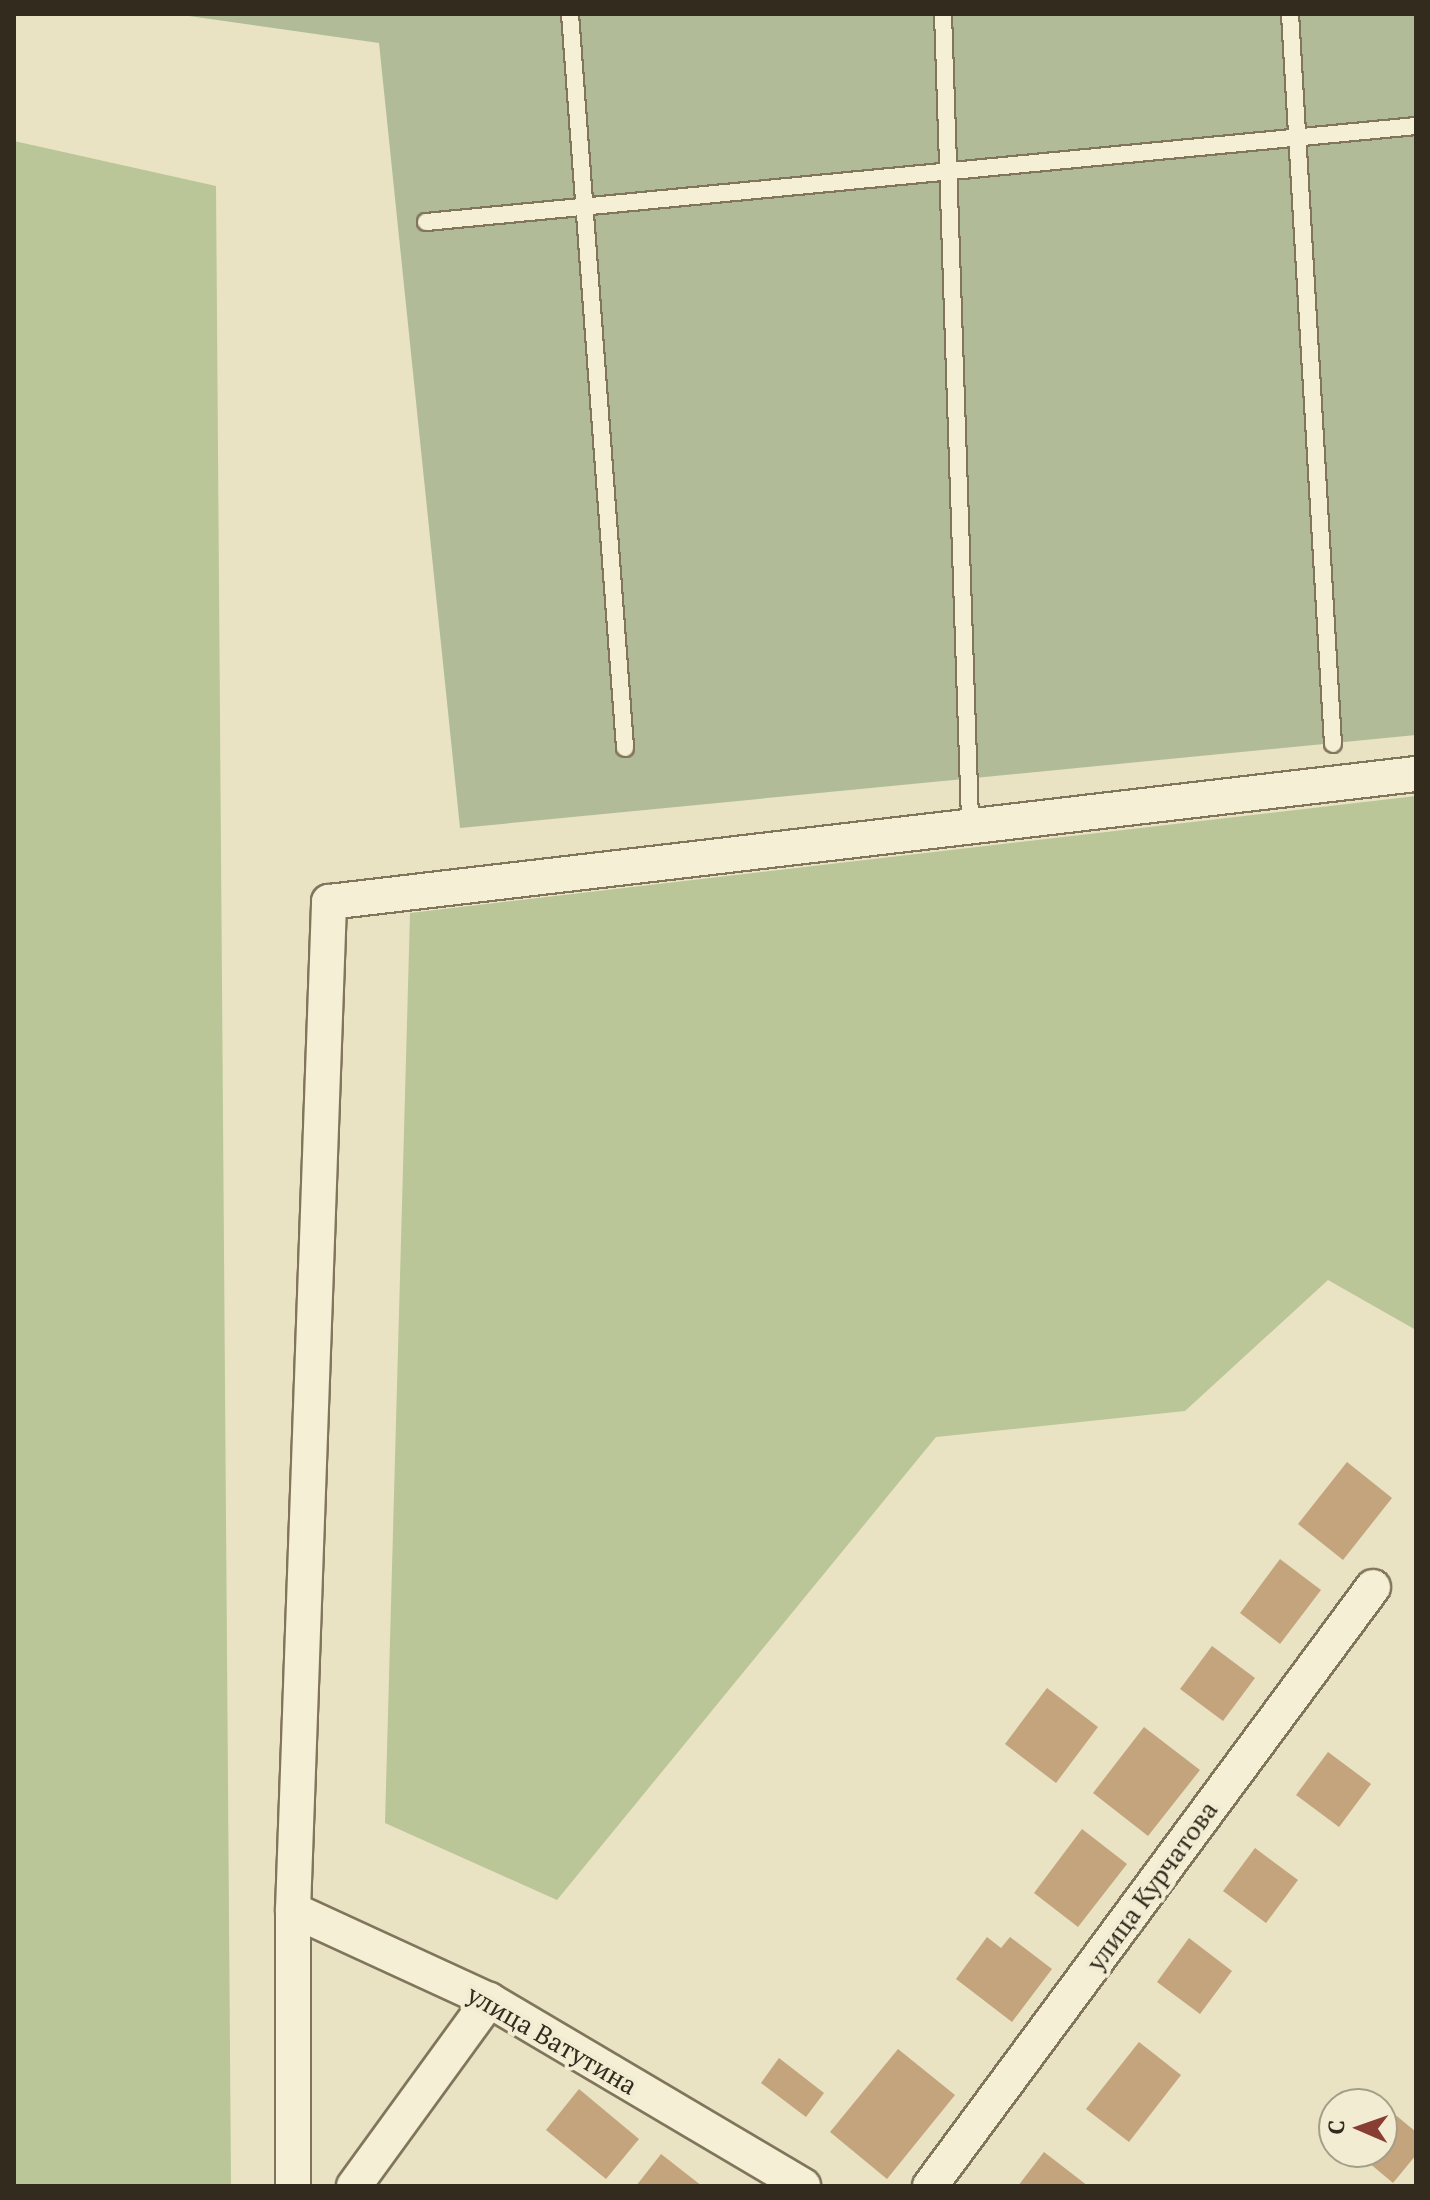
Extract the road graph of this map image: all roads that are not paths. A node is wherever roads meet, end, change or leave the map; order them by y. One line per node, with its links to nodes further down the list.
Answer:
1 (570, 14): 7 (lane)
2 (943, 14): 6 (lane)
3 (1290, 14): 5 (lane)
4 (1416, 126): 5 (lane)
5 (1300, 136): 6 (lane); 9 (lane)
6 (953, 169): 7 (lane); 12 (lane)
7 (585, 206): 8 (lane); 10 (lane)
8 (426, 222)
9 (1333, 744)
10 (625, 748)
11 (1416, 774): 12 (street)
12 (970, 821): 14 (street)
13 (1373, 1587): 19 (street, улица Курчатова)
14 (293, 1910): 15 (street, улица Ватутина); 16 (street)
15 (489, 2000): 17 (street); 18 (street, улица Ватутина)
16 (293, 2186)
17 (354, 2186)
18 (803, 2186)
19 (930, 2186)

